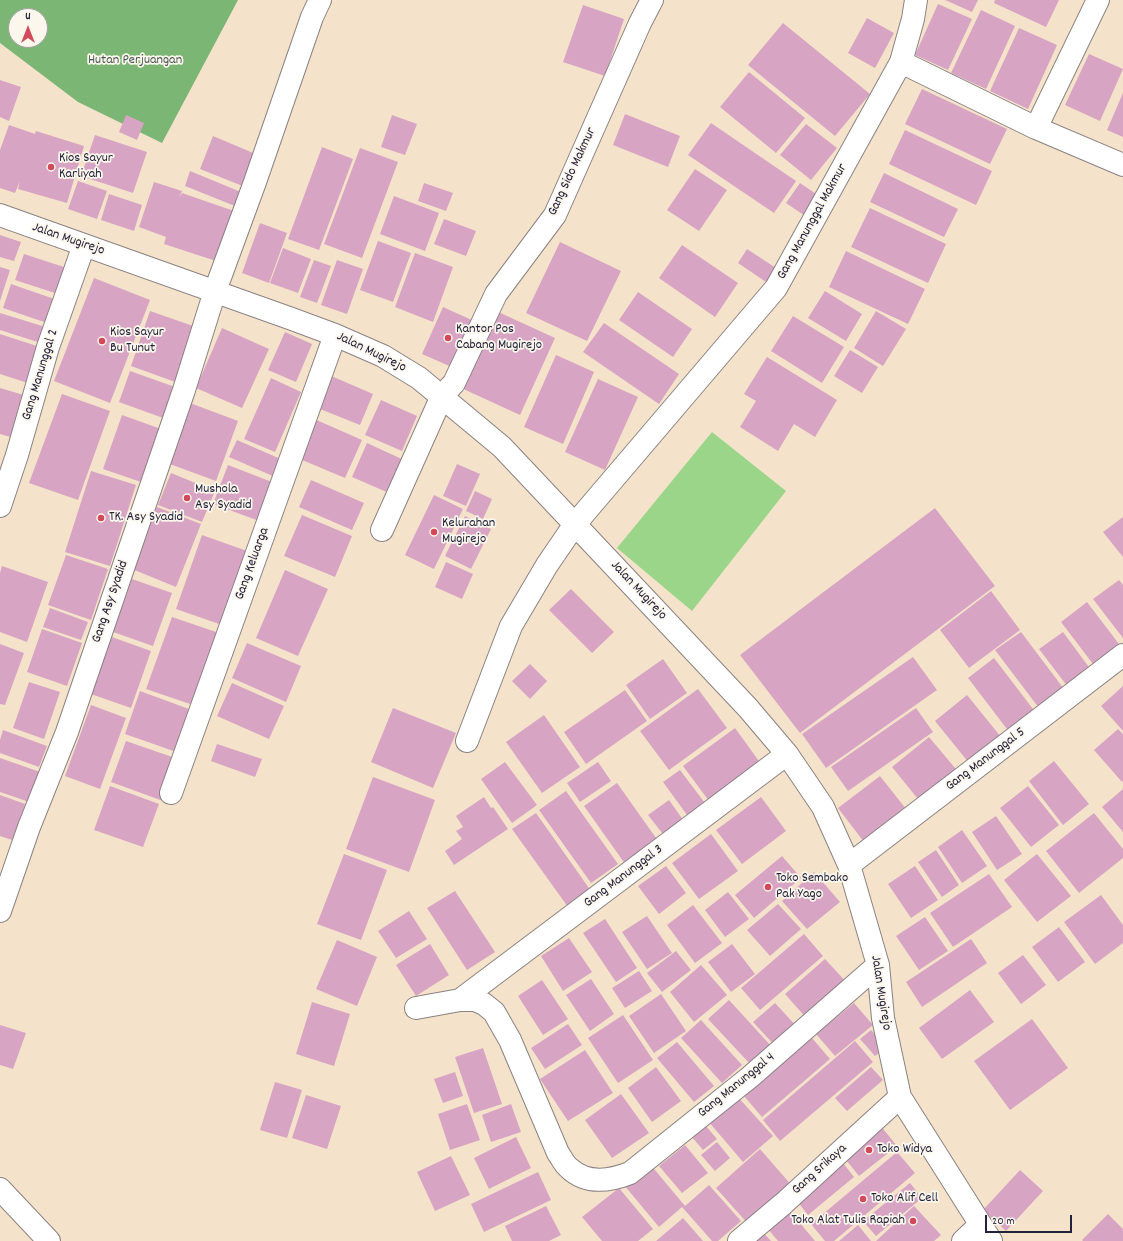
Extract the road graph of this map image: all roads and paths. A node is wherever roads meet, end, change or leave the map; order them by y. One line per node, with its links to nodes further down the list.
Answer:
1 (320, 0): 10 (street, Gang Asy Syadid)
2 (652, 0): 12 (street, Gang Sido Makmur)
3 (915, 0): 5 (street, Gang Manunggal Makmur)
4 (1098, 0): 6 (street)
5 (902, 62): 6 (street); 14 (street, Gang Manunggal Makmur)
6 (1036, 128): 7 (street)
7 (1123, 166)
8 (0, 215): 9 (street, Jalan Mugirejo)
9 (84, 245): 10 (street, Jalan Mugirejo); 13 (street, Gang Manunggal 2)
10 (214, 291): 11 (street, Jalan Mugirejo); 21 (street, Gang Asy Syadid)
11 (335, 335): 12 (street, Jalan Mugirejo); 19 (street, Gang Keluarga)
12 (442, 396): 14 (street, Jalan Mugirejo); 15 (street, Gang Sido Makmur)
13 (0, 506)
14 (575, 524): 17 (street, Gang Manunggal Makmur); 18 (street, Jalan Mugirejo)
15 (382, 530)
16 (1121, 660): 20 (street, Gang Manunggal 5)
17 (467, 741)
18 (787, 754): 20 (street, Jalan Mugirejo); 23 (street, Gang Manunggal 3)
19 (171, 794)
20 (849, 865): 22 (street, Jalan Mugirejo)
21 (0, 910)
22 (878, 965): 25 (street, Jalan Mugirejo); 26 (street, Gang Manunggal 4)
23 (460, 1000): 24 (street, Gang Manunggal 3); 26 (street, Gang Manunggal 3)
24 (416, 1008)
25 (900, 1097): 28 (street, Jalan Mugirejo); 30 (street, Gang Srikaya)
26 (583, 1177)
27 (0, 1189): 29 (street)
28 (985, 1233): 31 (street)
29 (49, 1241)
30 (739, 1241)
31 (963, 1241)

